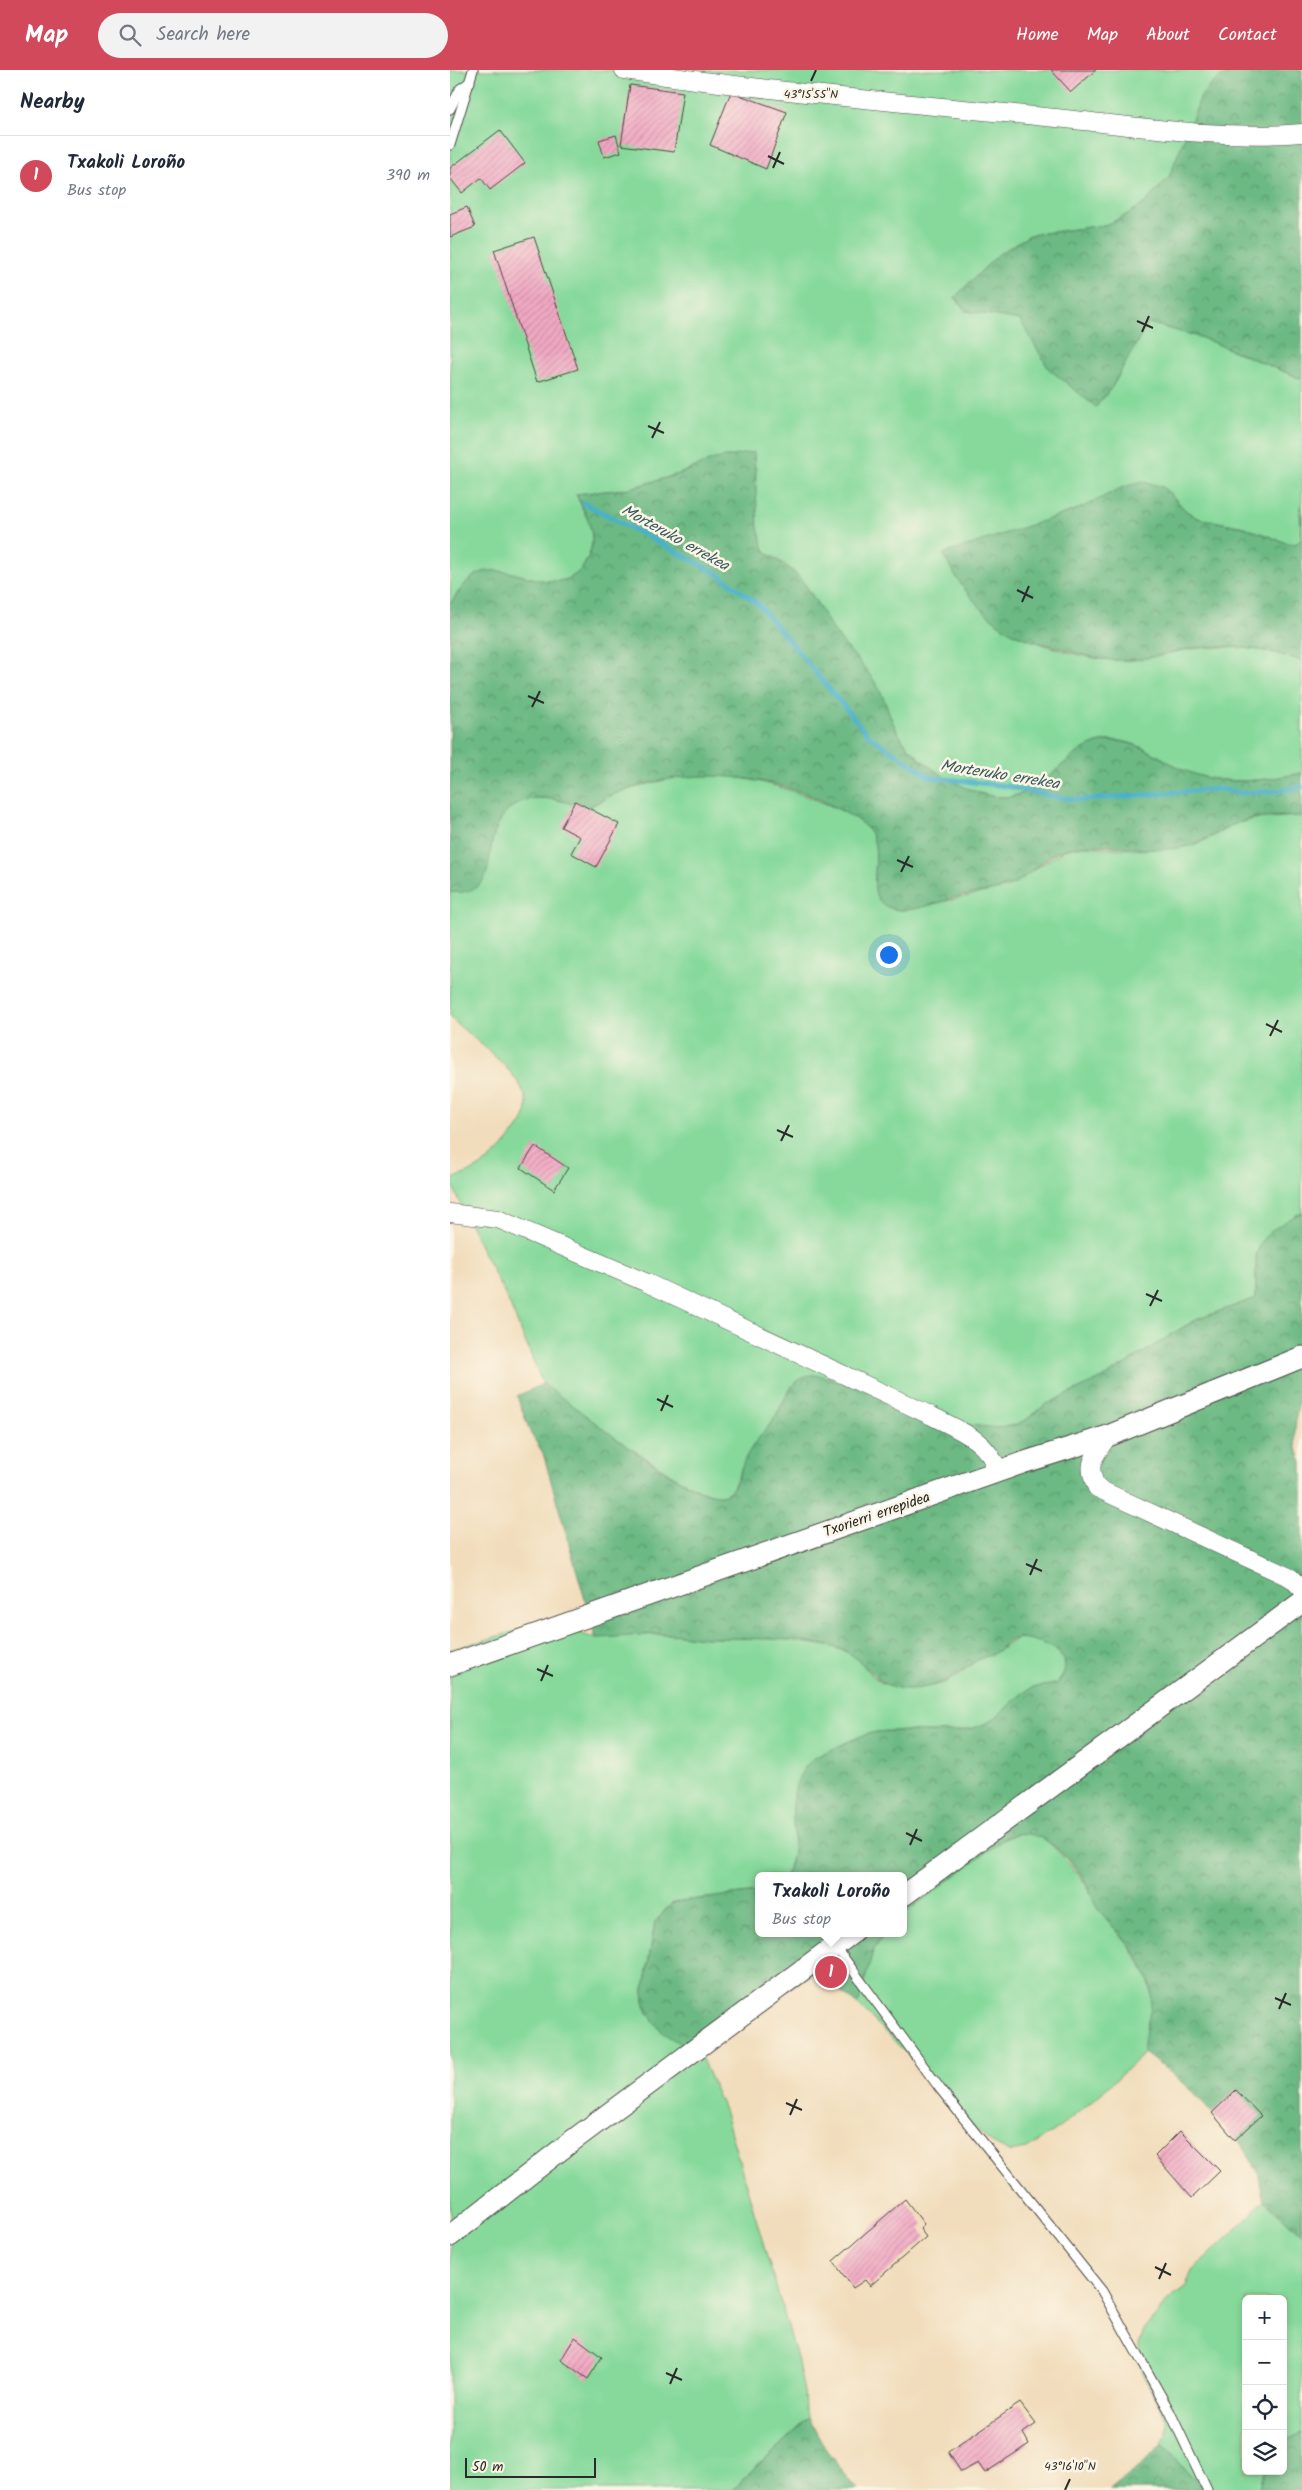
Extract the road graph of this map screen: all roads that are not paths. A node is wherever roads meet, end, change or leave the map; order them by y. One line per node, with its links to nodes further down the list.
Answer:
1 (473, 70): 3 (lane)
2 (624, 70): 5 (street)
3 (470, 82): 4 (lane); 6 (lane)
4 (450, 109)
5 (1302, 134)
6 (450, 145)
7 (450, 1213): 10 (street)
8 (1302, 1357): 9 (street, Txorierri errepidea)
9 (1108, 1436): 10 (street, Txorierri errepidea); 11 (street)
10 (999, 1472): 13 (street, Txorierri errepidea)
11 (1302, 1589)
12 (1302, 1602): 14 (street)
13 (450, 1665)
14 (907, 1893)
15 (843, 1939): 16 (street); 17 (lane)
16 (450, 2236)
17 (1206, 2490)

